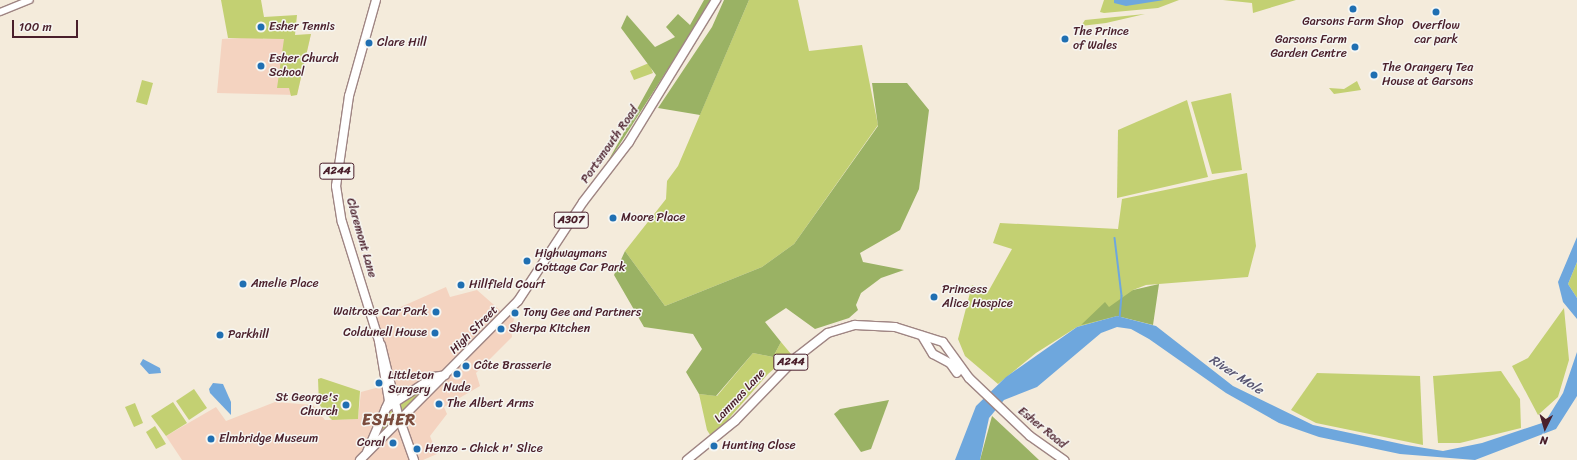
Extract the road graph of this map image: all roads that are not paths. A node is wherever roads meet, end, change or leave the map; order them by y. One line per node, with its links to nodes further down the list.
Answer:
1 (30, 0): 4 (street)
2 (376, 0): 7 (main road, Claremont Lane / A244)
3 (716, 0): 5 (main road, Portsmouth Road / A307)
4 (0, 12)
5 (518, 301): 12 (main road, High Street / A307)
6 (922, 336): 8 (main road, Lammas Lane / A244); 10 (main road); 20 (main road, Lammas Lane / A244)
7 (379, 341): 14 (main road, Claremont Lane / A244); 15 (main road, Claremont Lane / A244)
8 (938, 341): 9 (main road, Lammas Lane); 10 (main road)
9 (947, 347): 11 (main road); 13 (main road)
10 (931, 348): 11 (main road)
11 (941, 357): 13 (main road)
12 (445, 375): 14 (main road, High Street / A307); 17 (main road, High Street / A307)
13 (984, 396): 16 (main road)
14 (395, 403): 15 (main road, High Street / A307); 17 (main road, Claremont Lane / A244)
15 (386, 408): 18 (main road, High Street / A307)
16 (1004, 416): 21 (main road, Esher Road); 22 (main road, Esher Road)
17 (401, 423): 18 (main road, High Street / A307); 19 (main road, A244)
18 (363, 458)
19 (414, 460)
20 (687, 460)
21 (1054, 460)
22 (1064, 460)

